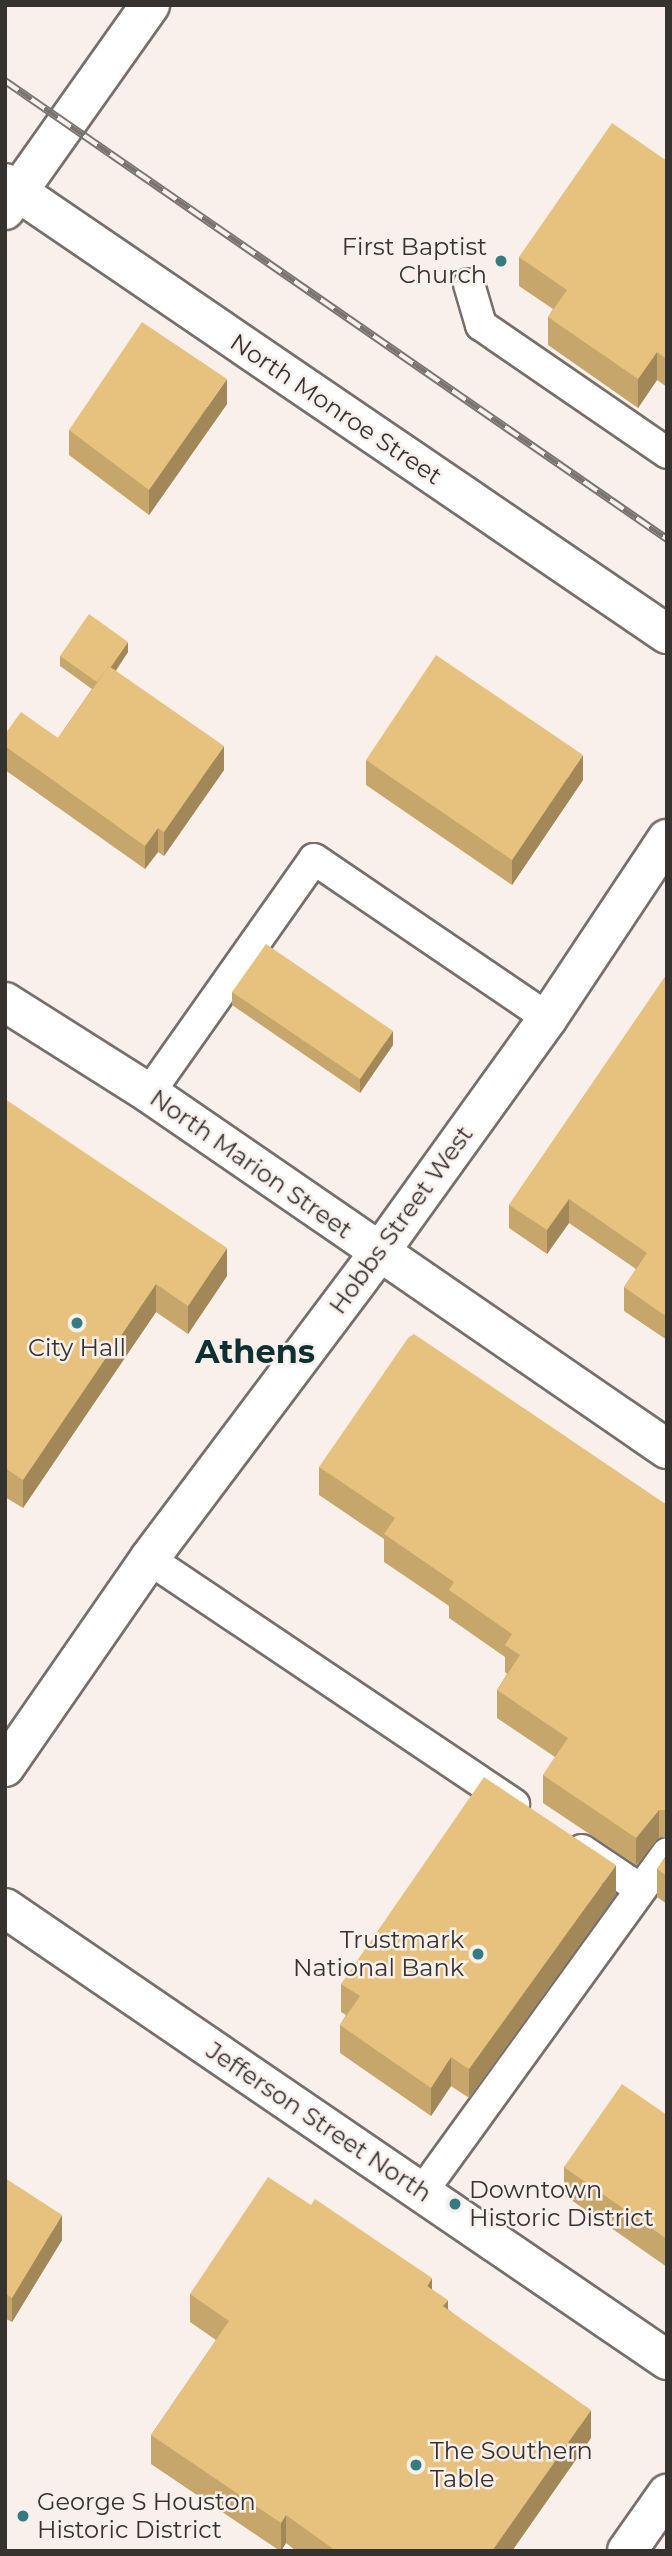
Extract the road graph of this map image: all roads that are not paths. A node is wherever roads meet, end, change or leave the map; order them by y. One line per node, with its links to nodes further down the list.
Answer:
1 (150, 5): 2 (main road)
2 (10, 195): 5 (main road, North Monroe Street)
3 (469, 284): 4 (lane)
4 (667, 453)
5 (667, 634)
6 (667, 839): 8 (main road, Hobbs Street West)
7 (5, 1002): 9 (main road, North Marion Street)
8 (548, 1018): 9 (lane); 10 (main road, Hobbs Street West)
9 (149, 1093): 10 (main road, North Marion Street)
10 (379, 1253): 11 (main road, North Marion Street); 12 (main road, Hobbs Street West)
11 (667, 1449)
12 (149, 1559): 13 (main road, Hobbs Street West); 15 (lane)
13 (5, 1766)
14 (667, 1853): 15 (lane)
15 (640, 1889): 17 (lane)
16 (5, 1908): 17 (main road, Jefferson Street North)
17 (422, 2192): 18 (main road, Jefferson Street North)
18 (667, 2360)
19 (667, 2494): 20 (main road)
20 (627, 2551)

